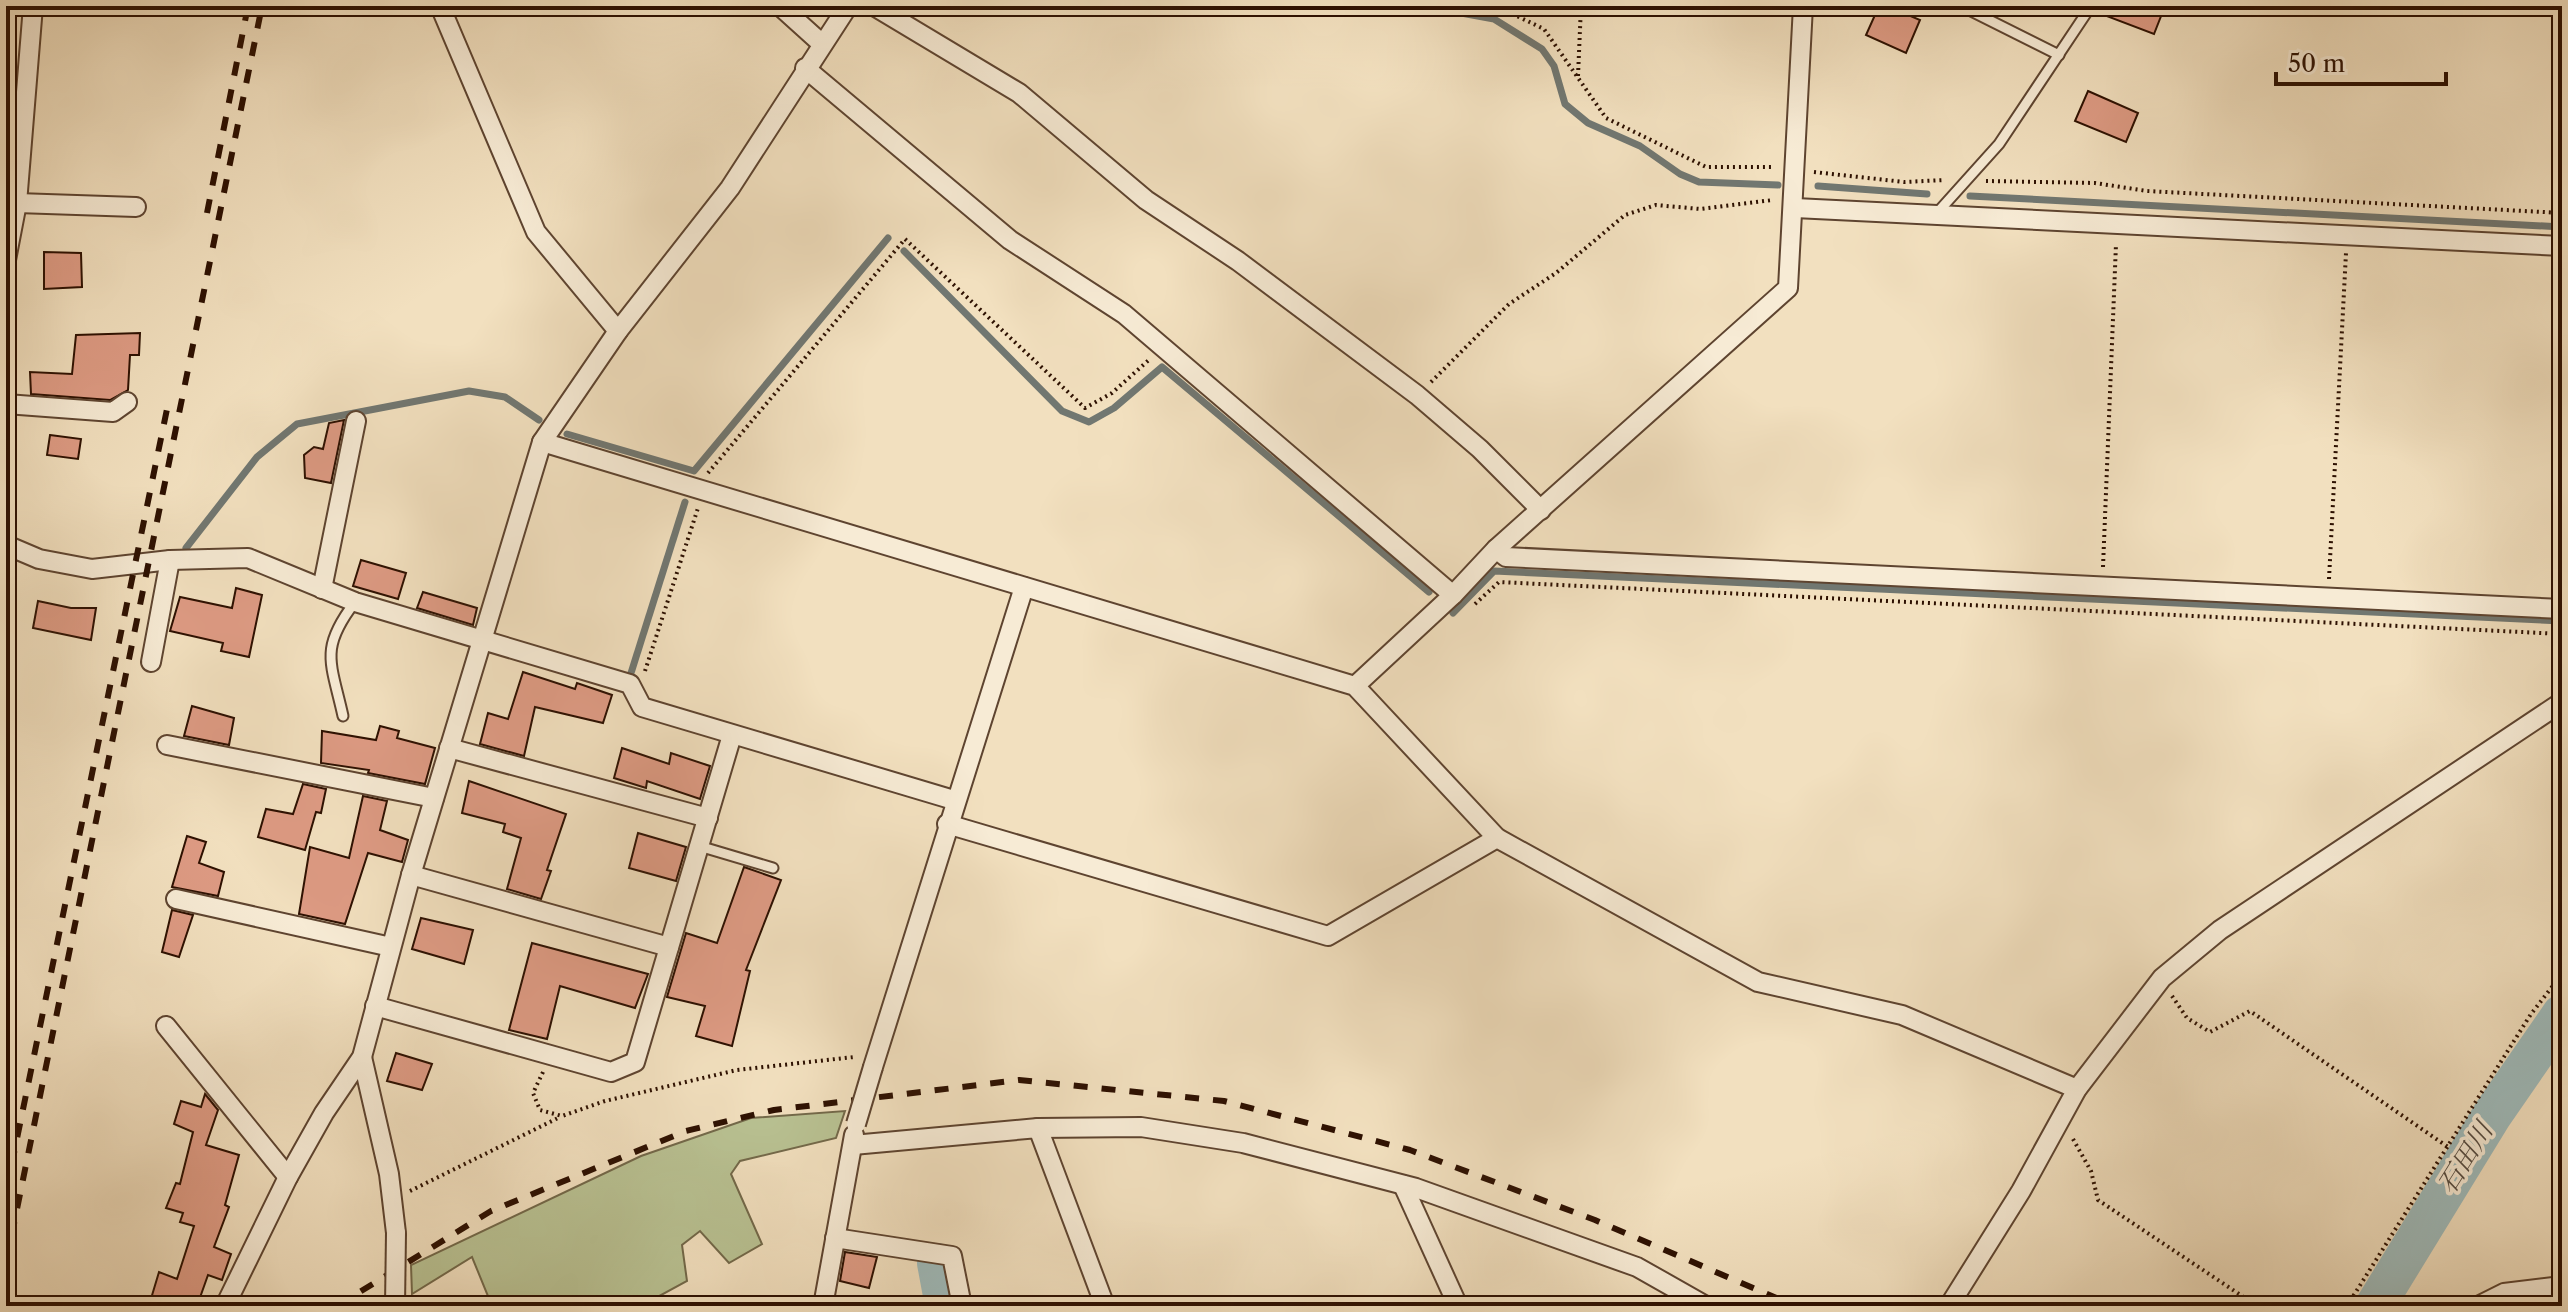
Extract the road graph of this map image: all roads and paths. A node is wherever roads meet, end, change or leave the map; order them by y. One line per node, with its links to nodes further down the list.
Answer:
1 (33, 6): 17 (street)
2 (440, 6): 26 (street)
3 (780, 6): 11 (street)
4 (848, 6): 11 (street)
5 (874, 6): 28 (street)
6 (1496, 6): 14 (path)
7 (1581, 6): 14 (path)
8 (1803, 6): 15 (street)
9 (1961, 6): 12 (lane)
10 (2091, 6): 12 (lane)
11 (821, 43): 13 (street)
12 (2059, 55): 16 (lane)
13 (805, 68): 26 (street); 41 (street)
14 (1577, 79): 15 (path)
15 (1796, 168): 16 (path); 18 (street)
16 (1963, 180): 20 (lane); 21 (path)
17 (17, 203): 19 (street); 25 (street)
18 (1795, 203): 20 (street); 28 (path); 34 (street)
19 (136, 207)
20 (1937, 213): 22 (street)
21 (2562, 213)
22 (2117, 222): 23 (street); 39 (path)
23 (2347, 234): 24 (street); 42 (path)
24 (2562, 246)
25 (6, 260)
26 (618, 331): 32 (street)
27 (1159, 350): 33 (path)
28 (1417, 395): 34 (street)
29 (127, 402): 30 (street)
30 (6, 404)
31 (356, 421): 40 (street)
32 (542, 442): 33 (street); 47 (street)
33 (704, 491): 38 (street); 50 (path)
34 (1541, 510): 36 (street)
35 (6, 545): 37 (street)
36 (1496, 549): 39 (street); 41 (street)
37 (170, 560): 40 (street); 48 (street)
38 (1024, 587): 49 (street); 57 (street)
39 (2102, 587): 42 (street)
40 (322, 589): 43 (street)
41 (1453, 595): 49 (street)
42 (2328, 598): 45 (street)
43 (355, 602): 47 (street); 52 (lane)
44 (1470, 609): 46 (path)
45 (2562, 609)
46 (2562, 634)
47 (481, 638): 50 (street); 55 (street)
48 (151, 662)
49 (1355, 686): 60 (street)
50 (637, 696): 53 (street)
51 (2562, 702): 68 (street)
52 (343, 716)
53 (732, 735): 57 (street); 58 (street)
54 (167, 745): 56 (street)
55 (449, 748): 56 (street); 58 (street)
56 (434, 798): 63 (street)
57 (954, 800): 59 (street)
58 (708, 818): 61 (street)
59 (947, 824): 60 (street); 73 (street)
60 (1497, 838): 74 (street)
61 (699, 846): 62 (lane); 66 (street)
62 (773, 868)
63 (411, 875): 65 (street); 66 (street)
64 (176, 899): 65 (street)
65 (391, 947): 69 (street)
66 (669, 947): 71 (street)
67 (2562, 974): 79 (path)
68 (2159, 983): 74 (street); 79 (path)
69 (375, 1006): 71 (street); 72 (street)
70 (166, 1026): 80 (street)
71 (551, 1055): 75 (path)
72 (362, 1057): 80 (street); 82 (street)
73 (875, 1062): 75 (path); 78 (street, bridge)
74 (2077, 1089): 76 (street)
75 (562, 1116): 82 (path)
76 (2058, 1123): 92 (street); 93 (path)
77 (1038, 1128): 78 (street); 81 (street); 89 (street)
78 (853, 1145): 83 (street)
79 (2448, 1147): 94 (path)
80 (288, 1177): 85 (street)
81 (1403, 1185): 90 (street); 91 (street)
82 (392, 1201): 86 (street, bridge)
83 (835, 1238): 87 (street); 88 (street)
84 (2562, 1286): 95 (street)
85 (225, 1306)
86 (395, 1306)
87 (823, 1306)
88 (962, 1306)
89 (1105, 1306)
90 (1458, 1306)
91 (1706, 1306)
92 (1949, 1306)
93 (2257, 1306)
94 (2347, 1306)
95 (2478, 1306)

